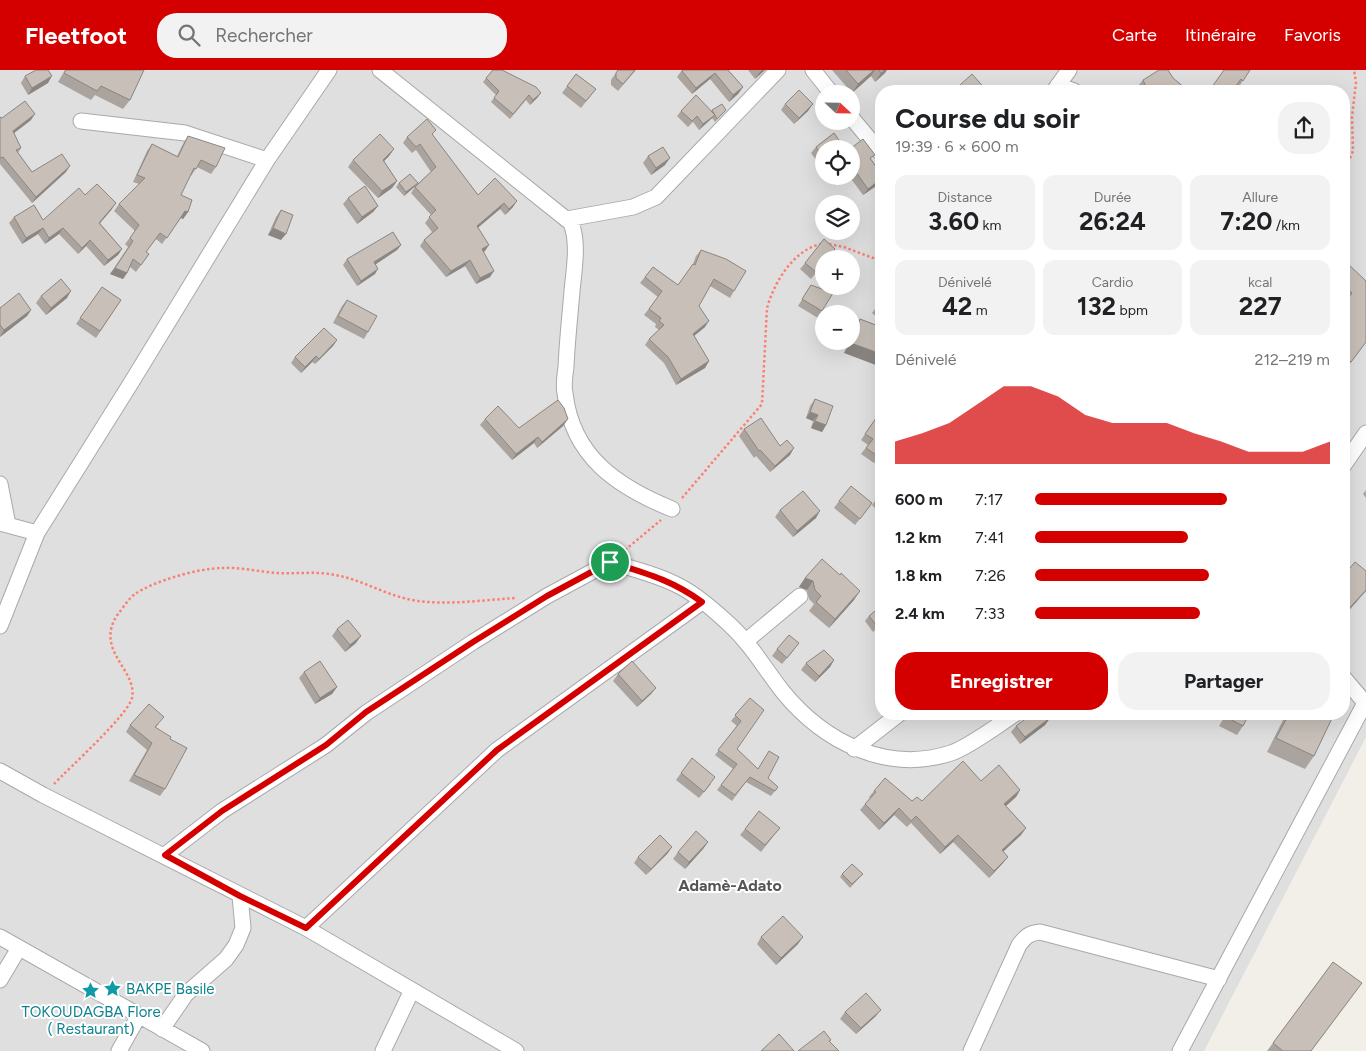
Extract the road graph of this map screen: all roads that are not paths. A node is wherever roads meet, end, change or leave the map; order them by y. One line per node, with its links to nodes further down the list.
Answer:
1 (329, 70): 11 (street)
2 (380, 70): 12 (street)
3 (778, 70): 12 (street)
4 (813, 70): 6 (street)
5 (1069, 70): 7 (street)
6 (825, 85)
7 (1058, 85)
8 (80, 121): 11 (street)
9 (860, 128): 10 (street)
10 (875, 147)
11 (267, 160): 18 (street)
12 (567, 219): 16 (street)
13 (1366, 433): 14 (street)
14 (1350, 456)
15 (0, 484): 17 (street)
16 (672, 509)
17 (4, 524): 18 (street)
18 (37, 533): 21 (street)
19 (800, 596): 22 (street)
20 (702, 602): 22 (street); 29 (street); 31 (street)
21 (0, 626)
22 (746, 641): 27 (street)
23 (1350, 685): 24 (street)
24 (1366, 703): 34 (street)
25 (891, 720): 27 (street)
26 (1005, 720): 27 (street)
27 (854, 749)
28 (0, 771): 29 (street)
29 (165, 855): 30 (street)
30 (240, 896): 31 (street); 38 (street)
31 (306, 928): 36 (street)
32 (0, 937): 33 (street)
33 (19, 948): 35 (street); 37 (street)
34 (1219, 979): 43 (street); 44 (street)
35 (0, 980)
36 (412, 990): 41 (street); 42 (street)
37 (138, 1017): 38 (street); 39 (street)
38 (162, 1029): 40 (street)
39 (119, 1051)
40 (202, 1051)
41 (383, 1051)
42 (516, 1051)
43 (971, 1051)
44 (1180, 1051)

